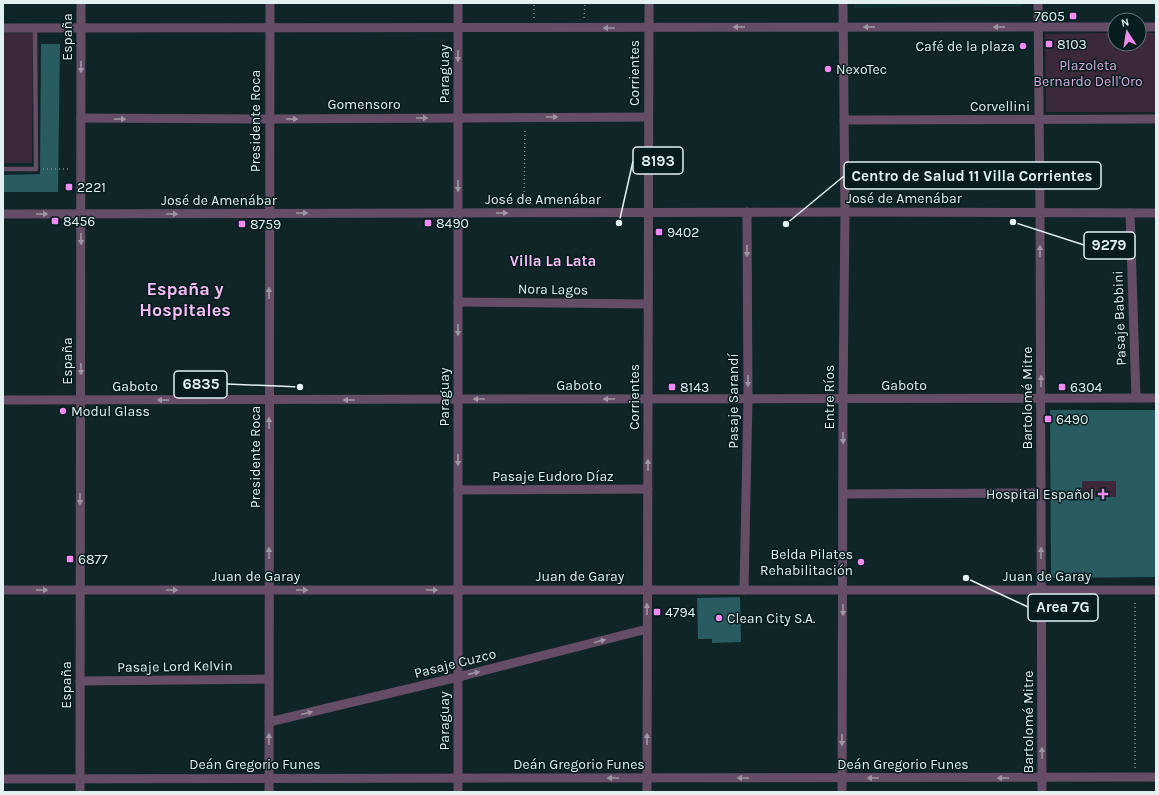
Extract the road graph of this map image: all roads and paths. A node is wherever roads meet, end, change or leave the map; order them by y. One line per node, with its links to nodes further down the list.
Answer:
1 (81, 3): 14 (street, España)
2 (270, 3): 15 (street, Presidente Roca)
3 (458, 3): 16 (street, Paraguay)
4 (534, 3): 17 (path)
5 (584, 3): 18 (path)
6 (649, 3): 19 (street, Corrientes)
7 (843, 3): 9 (street, Entre Ríos)
8 (1038, 3): 10 (street, Bartolomé Mitre)
9 (843, 27): 10 (street, one-way to 9); 19 (street, one-way to 19); 27 (street, Entre Ríos)
10 (1038, 27): 11 (street); 25 (street, Bartolomé Mitre)
11 (1107, 27)
12 (3, 28): 13 (street)
13 (36, 28): 14 (street); 29 (lane)
14 (81, 28): 15 (street); 21 (street, España, one-way to 21)
15 (270, 28): 16 (street); 24 (street, Presidente Roca)
16 (458, 28): 17 (street); 22 (street, Paraguay, one-way to 22)
17 (534, 28): 18 (street)
18 (584, 28): 19 (street, one-way to 18)
19 (649, 28): 20 (street, Corrientes)
20 (648, 117): 23 (street, Gomensoro, one-way to 20); 35 (street, Corrientes)
21 (81, 118): 24 (street, Gomensoro, one-way to 24); 30 (street, España)
22 (458, 118): 23 (street, Gomensoro); 24 (street, Gomensoro, one-way to 22); 33 (street, Paraguay, one-way to 33)
23 (525, 118): 34 (path)
24 (269, 119): 41 (street, Presidente Roca)
25 (1039, 119): 26 (street, Corvellini); 27 (street, Corvellini); 36 (street, Bartolomé Mitre)
26 (1156, 119)
27 (844, 120): 32 (street, Entre Ríos)
28 (3, 169): 29 (lane)
29 (36, 169): 30 (path)
30 (81, 169): 40 (street, España)
31 (747, 212): 32 (street, José de Amenábar); 35 (street, José de Amenábar); 47 (street, Pasaje Sarandí, one-way to 47)
32 (845, 212): 36 (street, José de Amenábar); 48 (street, Entre Ríos)
33 (458, 213): 34 (street, José de Amenábar, one-way to 34); 41 (street, José de Amenábar, one-way to 33); 42 (street, Paraguay)
34 (524, 213): 35 (street, José de Amenábar)
35 (648, 213): 43 (street, Corrientes)
36 (1040, 213): 37 (street, José de Amenábar); 49 (street, Bartolomé Mitre, one-way to 36)
37 (1130, 213): 38 (street, José de Amenábar); 44 (street, Pasaje Babbini)
38 (1156, 213)
39 (3, 214): 40 (street, José de Amenábar, one-way to 40)
40 (81, 214): 41 (street, José de Amenábar, one-way to 41); 51 (street, España, one-way to 51)
41 (270, 214): 52 (street, Presidente Roca, one-way to 41)
42 (458, 302): 43 (street, Nora Lagos); 53 (street, Paraguay, one-way to 53)
43 (648, 304): 46 (street, Corrientes)
44 (1136, 398): 45 (street, Gaboto); 49 (street, Gaboto)
45 (1156, 398)
46 (648, 399): 47 (street, Gaboto); 53 (street, Gaboto, one-way to 53); 54 (street, Corrientes, one-way to 46)
47 (748, 399): 48 (street, Gaboto); 63 (street, Pasaje Sarandí)
48 (843, 399): 49 (street, Gaboto); 57 (street, Entre Ríos, one-way to 57)
49 (1041, 399): 56 (street, Bartolomé Mitre)
50 (3, 400): 51 (street, Gaboto)
51 (80, 400): 52 (street, Gaboto, one-way to 51); 59 (street, España, one-way to 59)
52 (269, 400): 53 (street, Gaboto, one-way to 52); 60 (street, Presidente Roca, one-way to 52)
53 (458, 400): 55 (street, Paraguay, one-way to 55)
54 (648, 489): 55 (street, Pasaje Eudoro Díaz); 62 (street, Corrientes)
55 (458, 490): 61 (street, Paraguay)
56 (1041, 493): 57 (street); 65 (street, Bartolomé Mitre, one-way to 56)
57 (843, 494): 64 (street, Entre Ríos)
58 (3, 590): 59 (street, Juan de Garay, one-way to 59)
59 (80, 590): 60 (street, Juan de Garay, one-way to 60); 71 (street, España)
60 (269, 590): 61 (street, Juan de Garay, one-way to 61); 70 (street, Presidente Roca)
61 (458, 590): 62 (street, Juan de Garay); 69 (street, Paraguay)
62 (648, 590): 63 (street, Juan de Garay); 68 (street, Corrientes, one-way to 62)
63 (744, 590): 64 (street, Juan de Garay)
64 (843, 590): 65 (street, Juan de Garay); 77 (street, Entre Ríos, one-way to 77)
65 (1042, 590): 66 (street, Juan de Garay); 78 (street, Bartolomé Mitre, one-way to 65)
66 (1135, 590): 67 (street, Juan de Garay); 79 (path)
67 (1156, 590)
68 (648, 628): 69 (street, Pasaje Cuzco, one-way to 68); 76 (street, Corrientes, one-way to 68)
69 (458, 677): 72 (street, Pasaje Cuzco, one-way to 69); 75 (street, Paraguay)
70 (269, 679): 71 (street, Pasaje Lord Kelvin); 72 (street, Presidente Roca)
71 (80, 681): 81 (street, España)
72 (269, 722): 74 (street, Presidente Roca, one-way to 72)
73 (1156, 777): 79 (street, Deán Gregorio Funes)
74 (269, 778): 75 (street, Deán Gregorio Funes); 81 (street, Deán Gregorio Funes); 83 (street, Presidente Roca)
75 (458, 778): 76 (street, Deán Gregorio Funes, one-way to 75); 84 (street, Paraguay)
76 (647, 778): 77 (street, Deán Gregorio Funes, one-way to 76); 85 (street, Corrientes)
77 (842, 778): 78 (street, Deán Gregorio Funes, one-way to 77); 86 (street, Entre Ríos)
78 (1042, 778): 79 (street, Deán Gregorio Funes); 87 (street, Bartolomé Mitre)
79 (1135, 778)
80 (3, 779): 81 (street, Deán Gregorio Funes)
81 (80, 779): 82 (street, España)
82 (80, 792)
83 (269, 792)
84 (458, 792)
85 (647, 792)
86 (842, 792)
87 (1042, 792)

